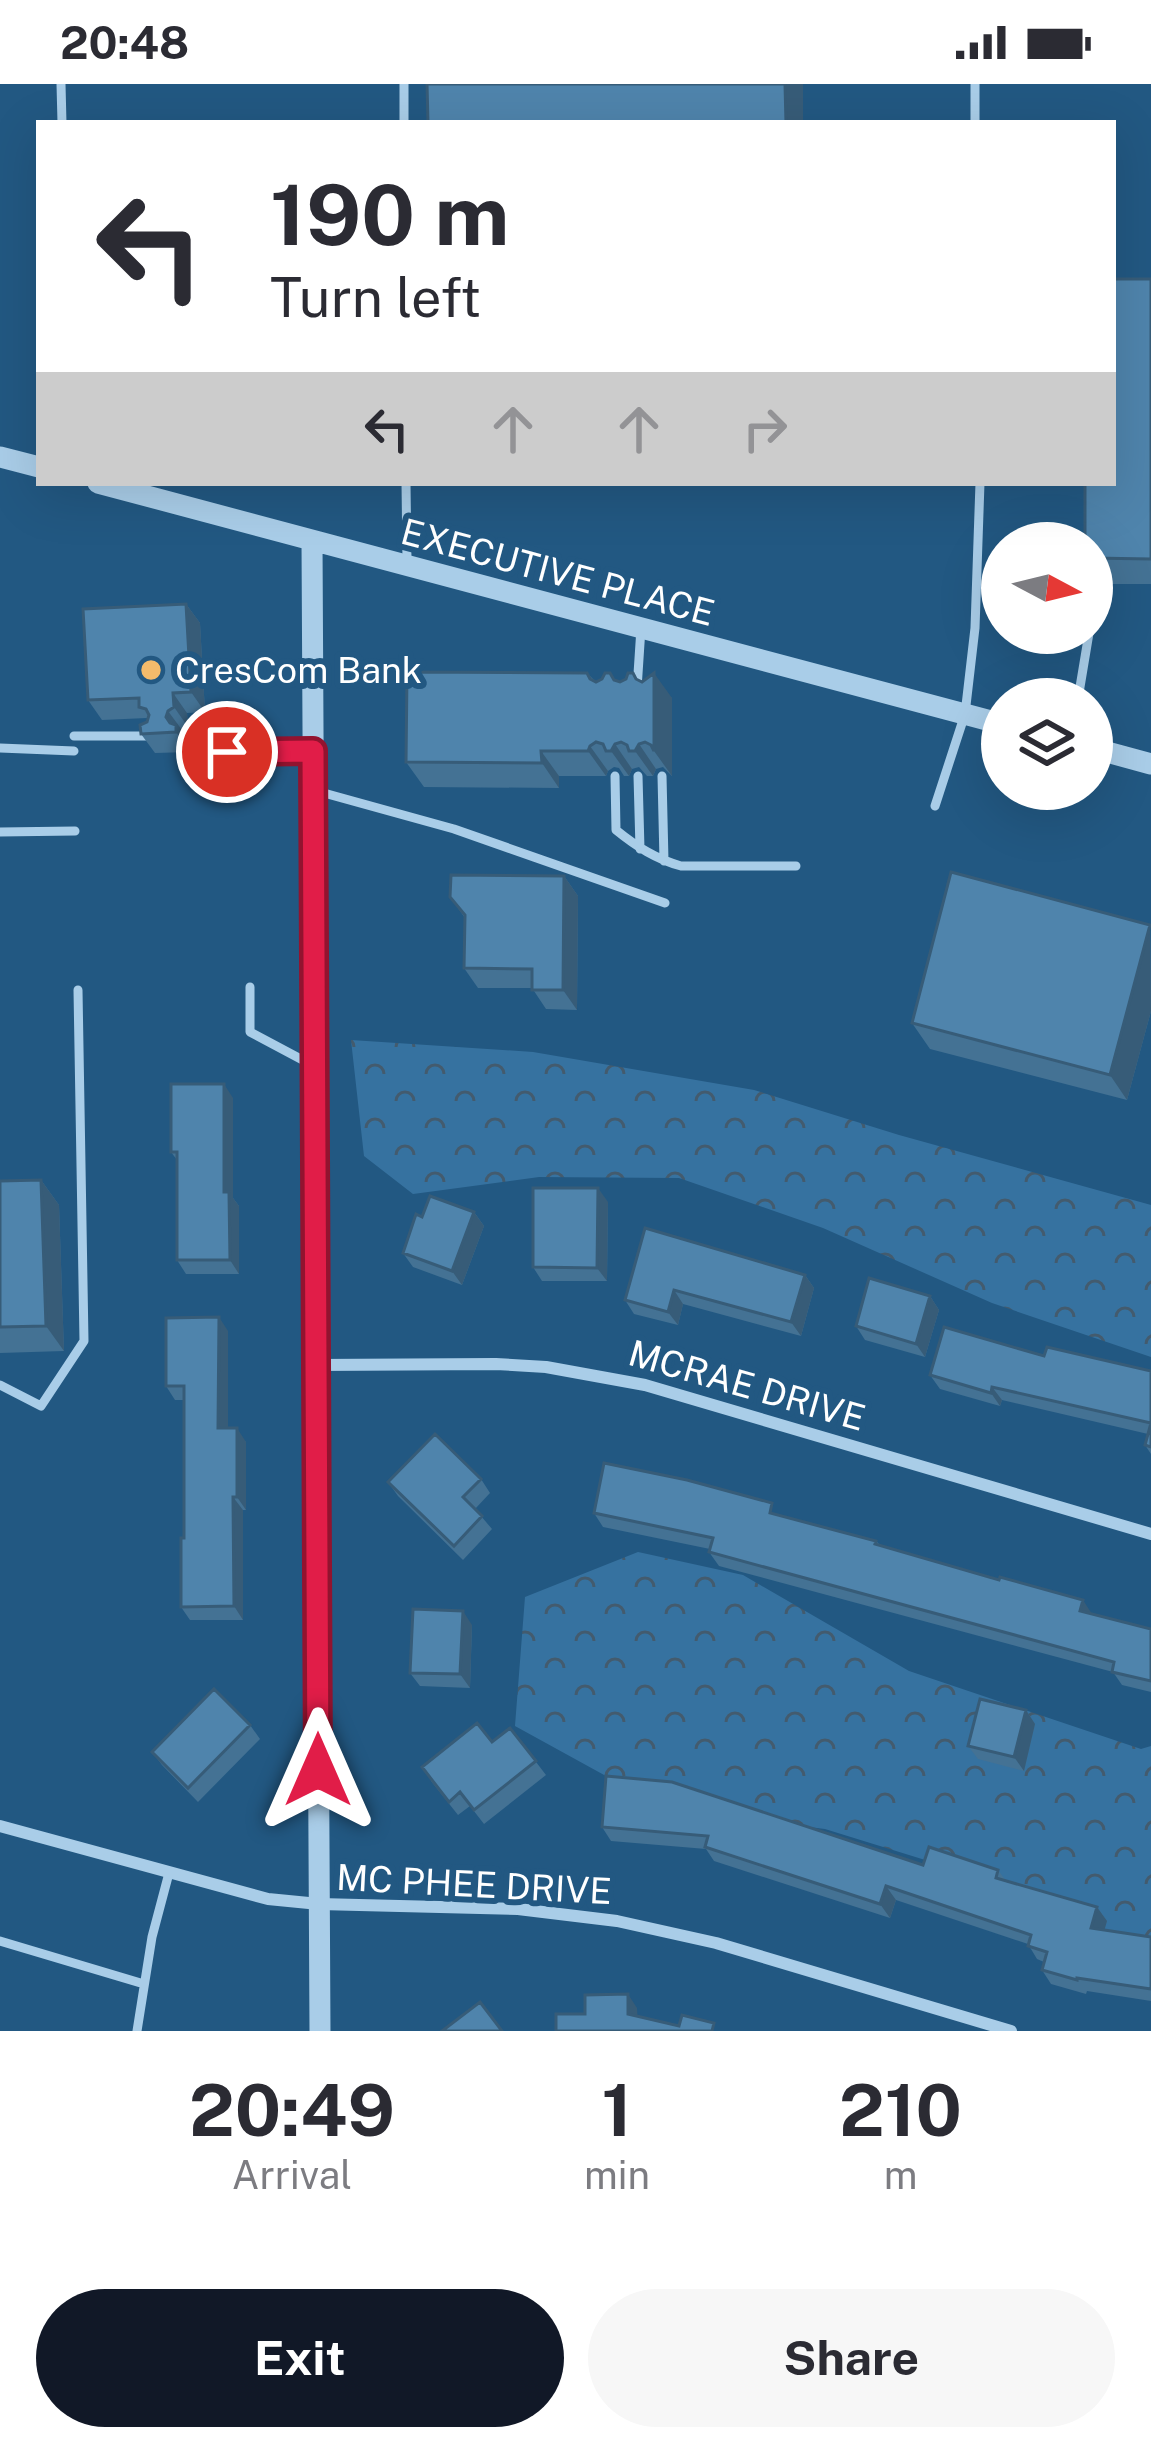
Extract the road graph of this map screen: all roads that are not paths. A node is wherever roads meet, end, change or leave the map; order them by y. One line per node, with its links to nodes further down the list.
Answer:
1 (62, 84): 4 (lane)
2 (404, 84): 5 (lane)
3 (975, 84): 6 (lane)
4 (62, 120)
5 (404, 120)
6 (975, 120)
7 (0, 457): 8 (street)
8 (36, 466)
9 (109, 486): 12 (street, EXECUTIVE PLACE)
10 (406, 486): 13 (lane)
11 (980, 486): 18 (lane)
12 (313, 542): 13 (street, EXECUTIVE PLACE); 26 (street)
13 (407, 567): 14 (street, EXECUTIVE PLACE)
14 (641, 628): 15 (lane); 18 (street, EXECUTIVE PLACE)
15 (636, 680): 16 (lane); 17 (lane)
16 (648, 686)
17 (637, 698)
18 (965, 714): 19 (street, EXECUTIVE PLACE); 34 (lane)
19 (981, 718)
20 (74, 736): 21 (lane)
21 (154, 736)
22 (189, 736): 23 (lane)
23 (227, 736)
24 (0, 748): 25 (lane)
25 (74, 751)
26 (313, 751): 27 (lane); 33 (street)
27 (227, 752)
28 (1113, 754): 29 (street)
29 (1151, 764)
30 (615, 776): 37 (lane)
31 (638, 776): 37 (lane)
32 (662, 776): 38 (lane)
33 (313, 790): 40 (lane); 43 (street)
34 (935, 806)
35 (76, 831): 36 (lane)
36 (0, 832)
37 (640, 849): 38 (lane)
38 (664, 861): 39 (lane)
39 (796, 866)
40 (664, 903)
41 (250, 987): 43 (lane)
42 (78, 990): 45 (lane)
43 (314, 1066): 44 (street)
44 (316, 1365): 46 (street, MCRAE DRIVE); 49 (street)
45 (0, 1385)
46 (1151, 1534)
47 (0, 1826): 48 (street, MC PHEE DRIVE)
48 (169, 1873): 49 (street, MC PHEE DRIVE); 51 (lane)
49 (319, 1904): 53 (street); 54 (street, MC PHEE DRIVE)
50 (0, 1941): 51 (lane)
51 (144, 1984): 52 (lane)
52 (136, 2031)
53 (320, 2031)
54 (1011, 2031)

